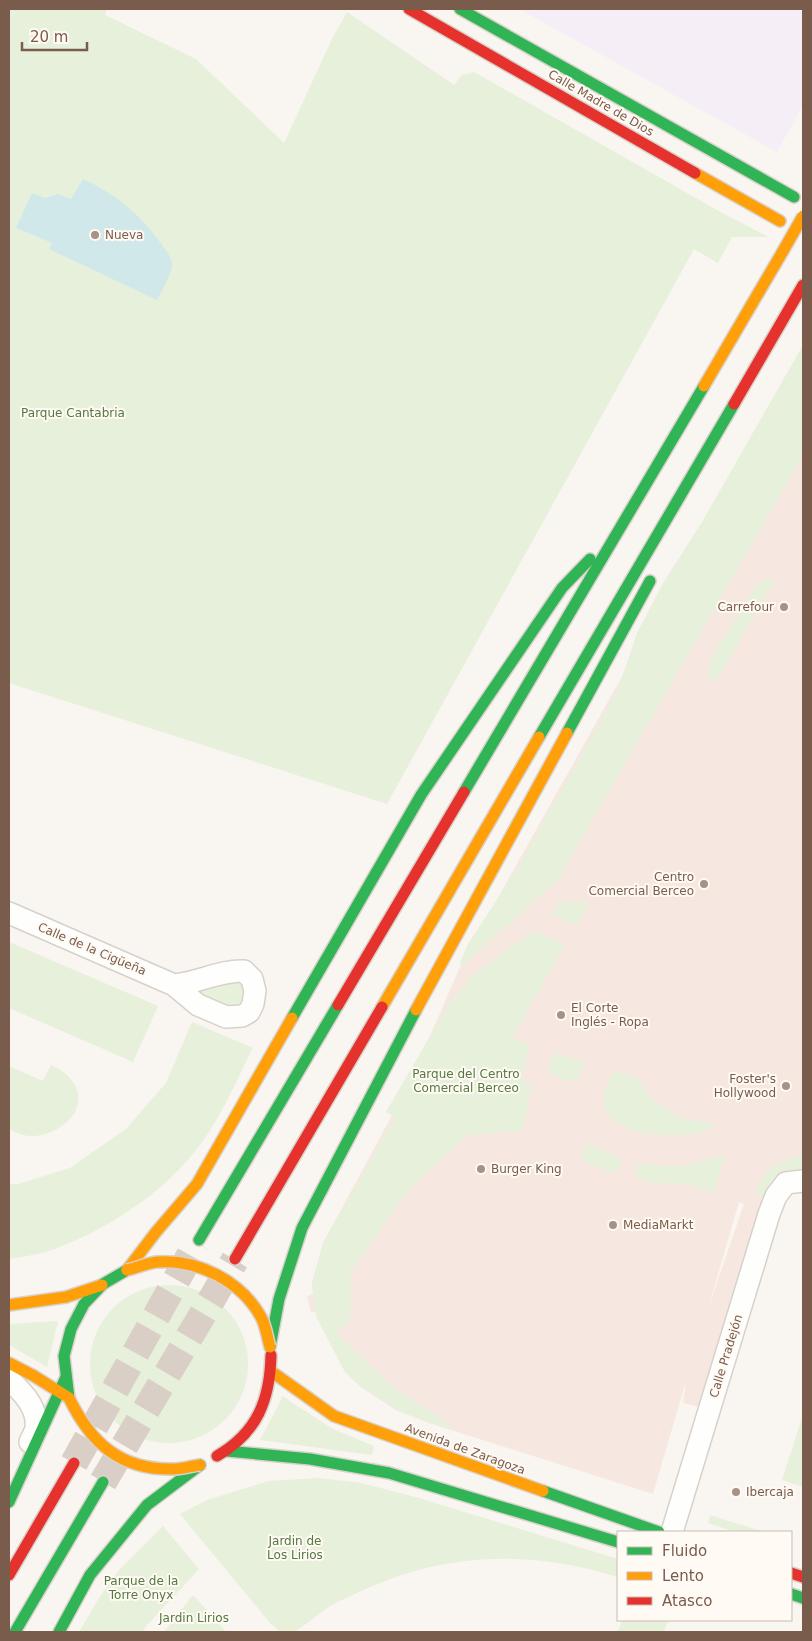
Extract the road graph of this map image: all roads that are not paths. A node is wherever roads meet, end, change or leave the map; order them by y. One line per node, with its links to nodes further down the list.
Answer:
1 (409, 9): 5 (main road, Calle Madre de Dios)
2 (460, 9): 3 (main road, Calle Madre de Dios)
3 (794, 197)
4 (803, 216): 9 (main road, bridge)
5 (780, 221)
6 (803, 285): 7 (main road)
7 (771, 340): 8 (main road); 15 (main road)
8 (723, 446)
9 (619, 529): 14 (main road); 16 (main road)
10 (657, 568): 19 (main road)
11 (9, 913): 12 (street, Calle de la Cigüeña)
12 (174, 985)
13 (794, 1182): 30 (street, Calle Pradejón)
14 (199, 1240)
15 (235, 1259)
16 (127, 1270): 17 (main road); 19 (main road, bridge)
17 (103, 1284): 18 (main road); 23 (main road)
18 (9, 1305)
19 (270, 1347): 21 (main road)
20 (9, 1363): 23 (main road)
21 (272, 1372): 24 (main road); 29 (main road, Avenida de Zaragoza)
22 (9, 1380): 28 (street)
23 (64, 1395): 26 (main road, bridge); 28 (main road)
24 (227, 1452): 26 (main road); 31 (main road)
25 (74, 1463): 32 (main road)
26 (200, 1464): 34 (main road)
27 (103, 1482): 33 (main road)
28 (12, 1496)
29 (656, 1531)
30 (672, 1531)
31 (617, 1542)
32 (9, 1574)
33 (15, 1632)
34 (59, 1632)

